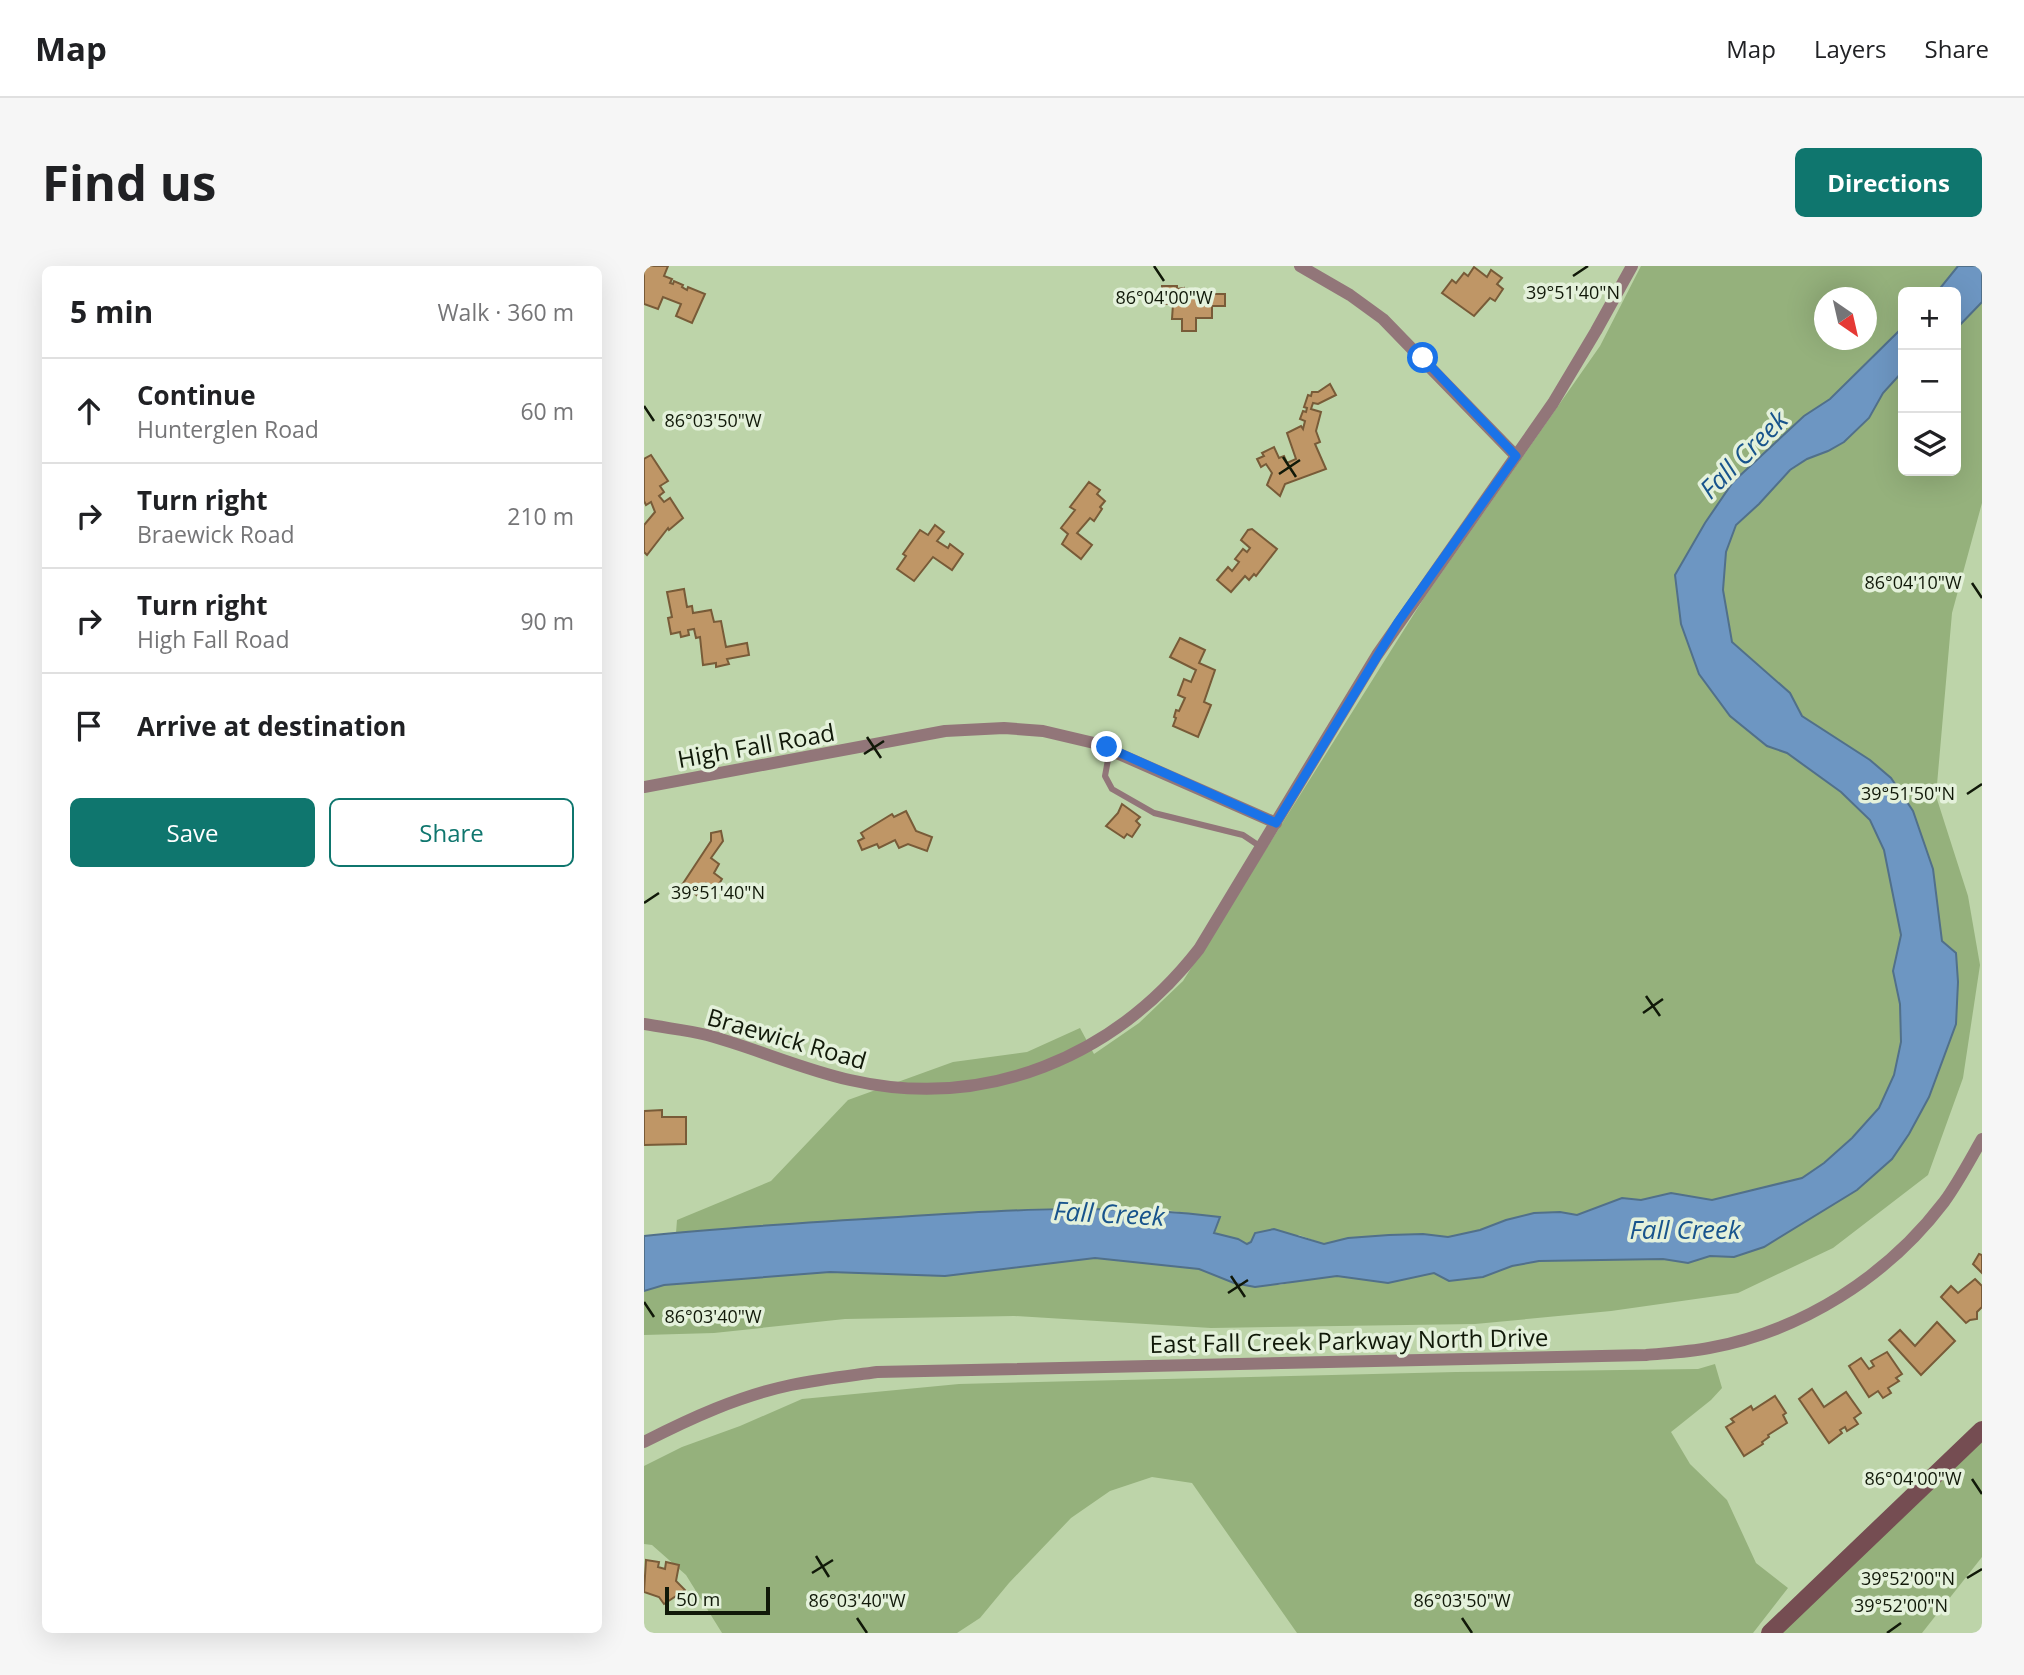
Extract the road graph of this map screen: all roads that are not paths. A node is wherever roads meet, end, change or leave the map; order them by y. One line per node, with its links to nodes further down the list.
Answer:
1 (1300, 266): 3 (street)
2 (1632, 266): 3 (street, Braewick Road)
3 (1516, 456): 6 (street, Braewick Road)
4 (1110, 749): 5 (street, High Fall Road); 6 (street, High Fall Road); 7 (lane)
5 (644, 786)
6 (1276, 823): 7 (street, Braewick Road)
7 (1261, 846): 8 (street, Braewick Road)
8 (644, 1024)
9 (1982, 1139): 11 (street, East Fall Creek Parkway North Drive)
10 (1982, 1430): 12 (main road)
11 (644, 1442)
12 (1770, 1633)

